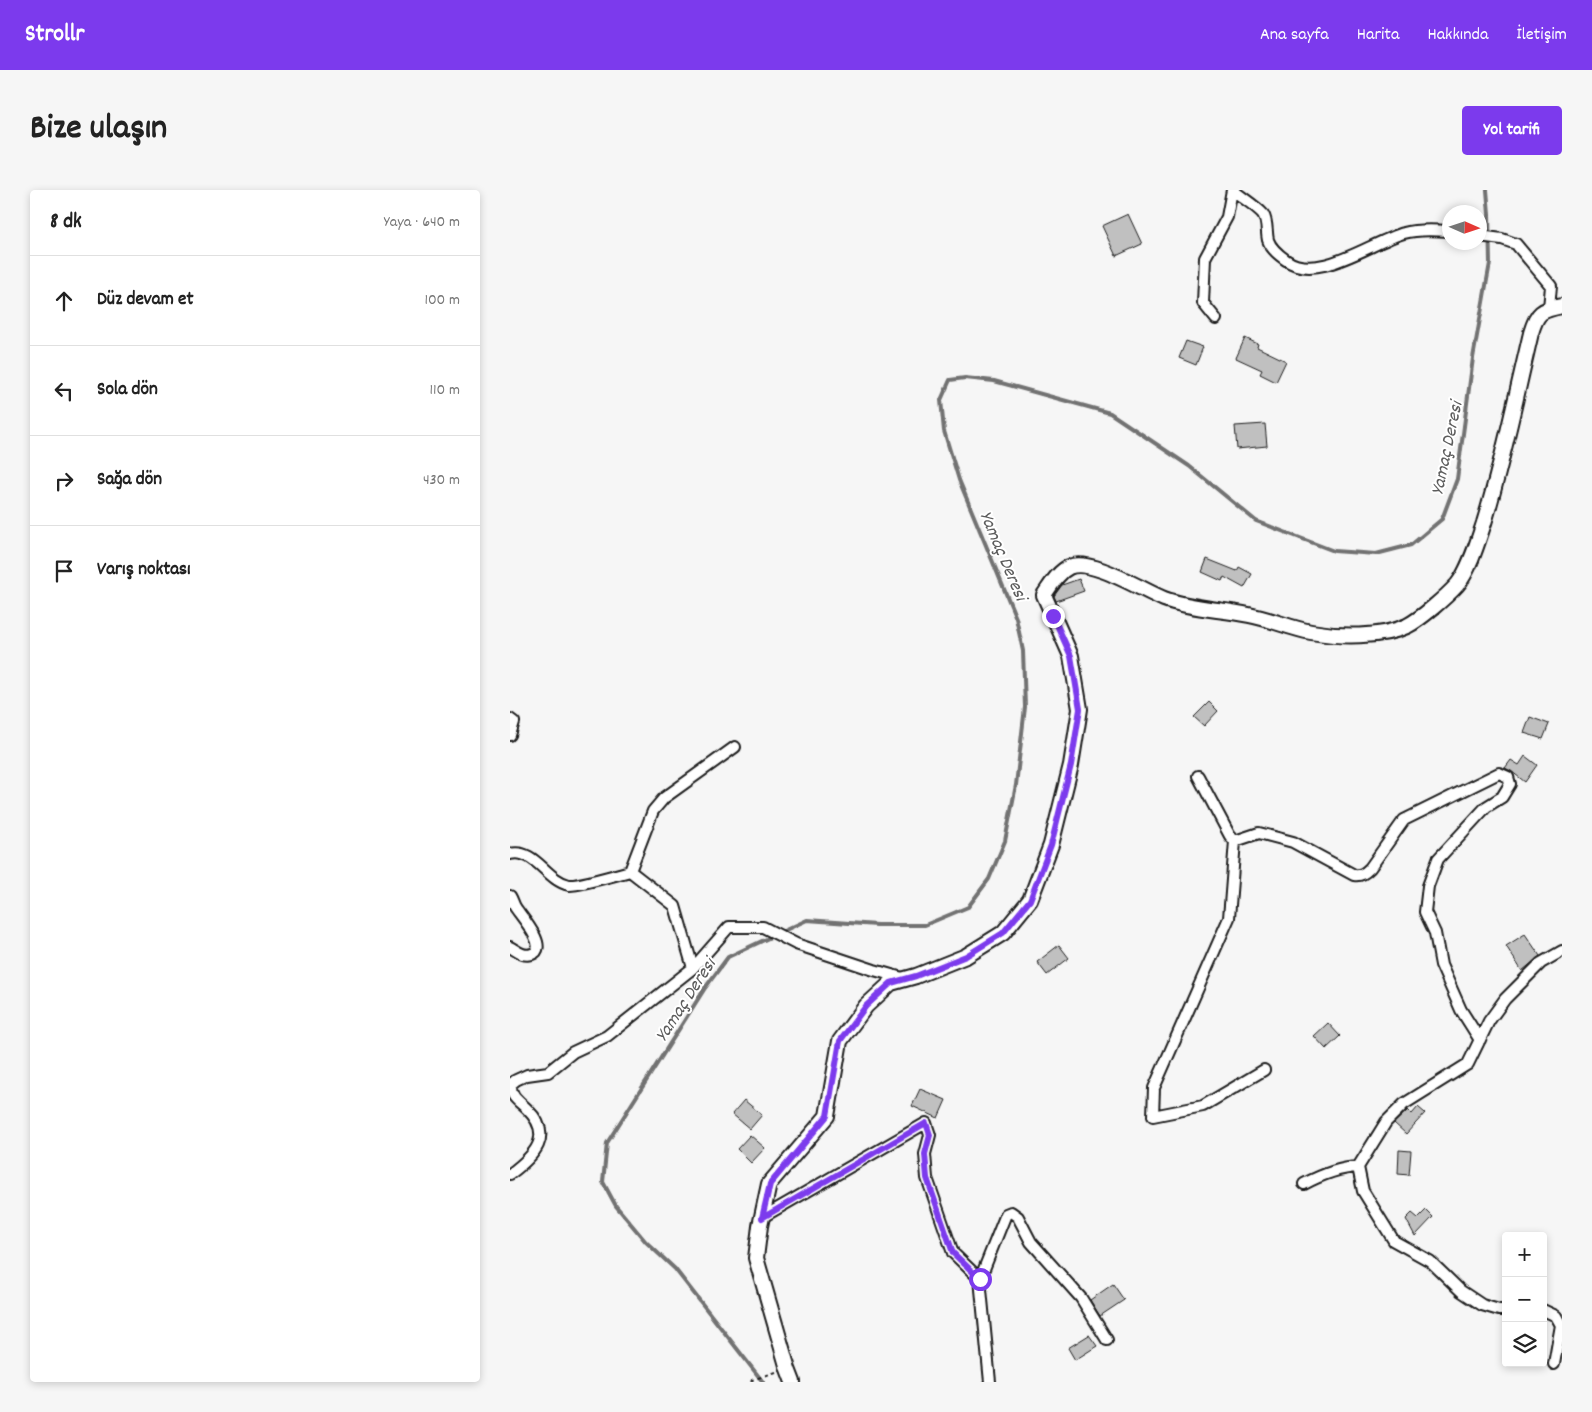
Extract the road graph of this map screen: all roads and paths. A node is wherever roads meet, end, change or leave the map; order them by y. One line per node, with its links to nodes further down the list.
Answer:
1 (1232, 190): 2 (street); 5 (street)
2 (1442, 231)
3 (1487, 237): 4 (street)
4 (1555, 307): 17 (street)
5 (1216, 319)
6 (510, 719): 7 (street)
7 (510, 735)
8 (735, 747): 12 (street)
9 (1198, 776): 10 (street)
10 (1235, 841): 18 (street); 19 (street)
11 (510, 854): 12 (street)
12 (630, 871): 16 (street)
13 (510, 896): 14 (street)
14 (510, 947)
15 (1562, 951): 18 (street)
16 (694, 968): 17 (street); 21 (street)
17 (906, 979): 23 (street)
18 (1480, 1040): 20 (street)
19 (1264, 1070)
20 (1358, 1167): 22 (street); 25 (street)
21 (510, 1174)
22 (1304, 1184)
23 (762, 1218): 24 (street); 31 (street)
24 (980, 1279): 27 (street); 32 (street)
25 (1502, 1310)
26 (1547, 1312): 28 (street)
27 (1107, 1340)
28 (1554, 1364)
29 (769, 1373): 30 (path)
30 (752, 1381)
31 (793, 1382)
32 (990, 1382)

